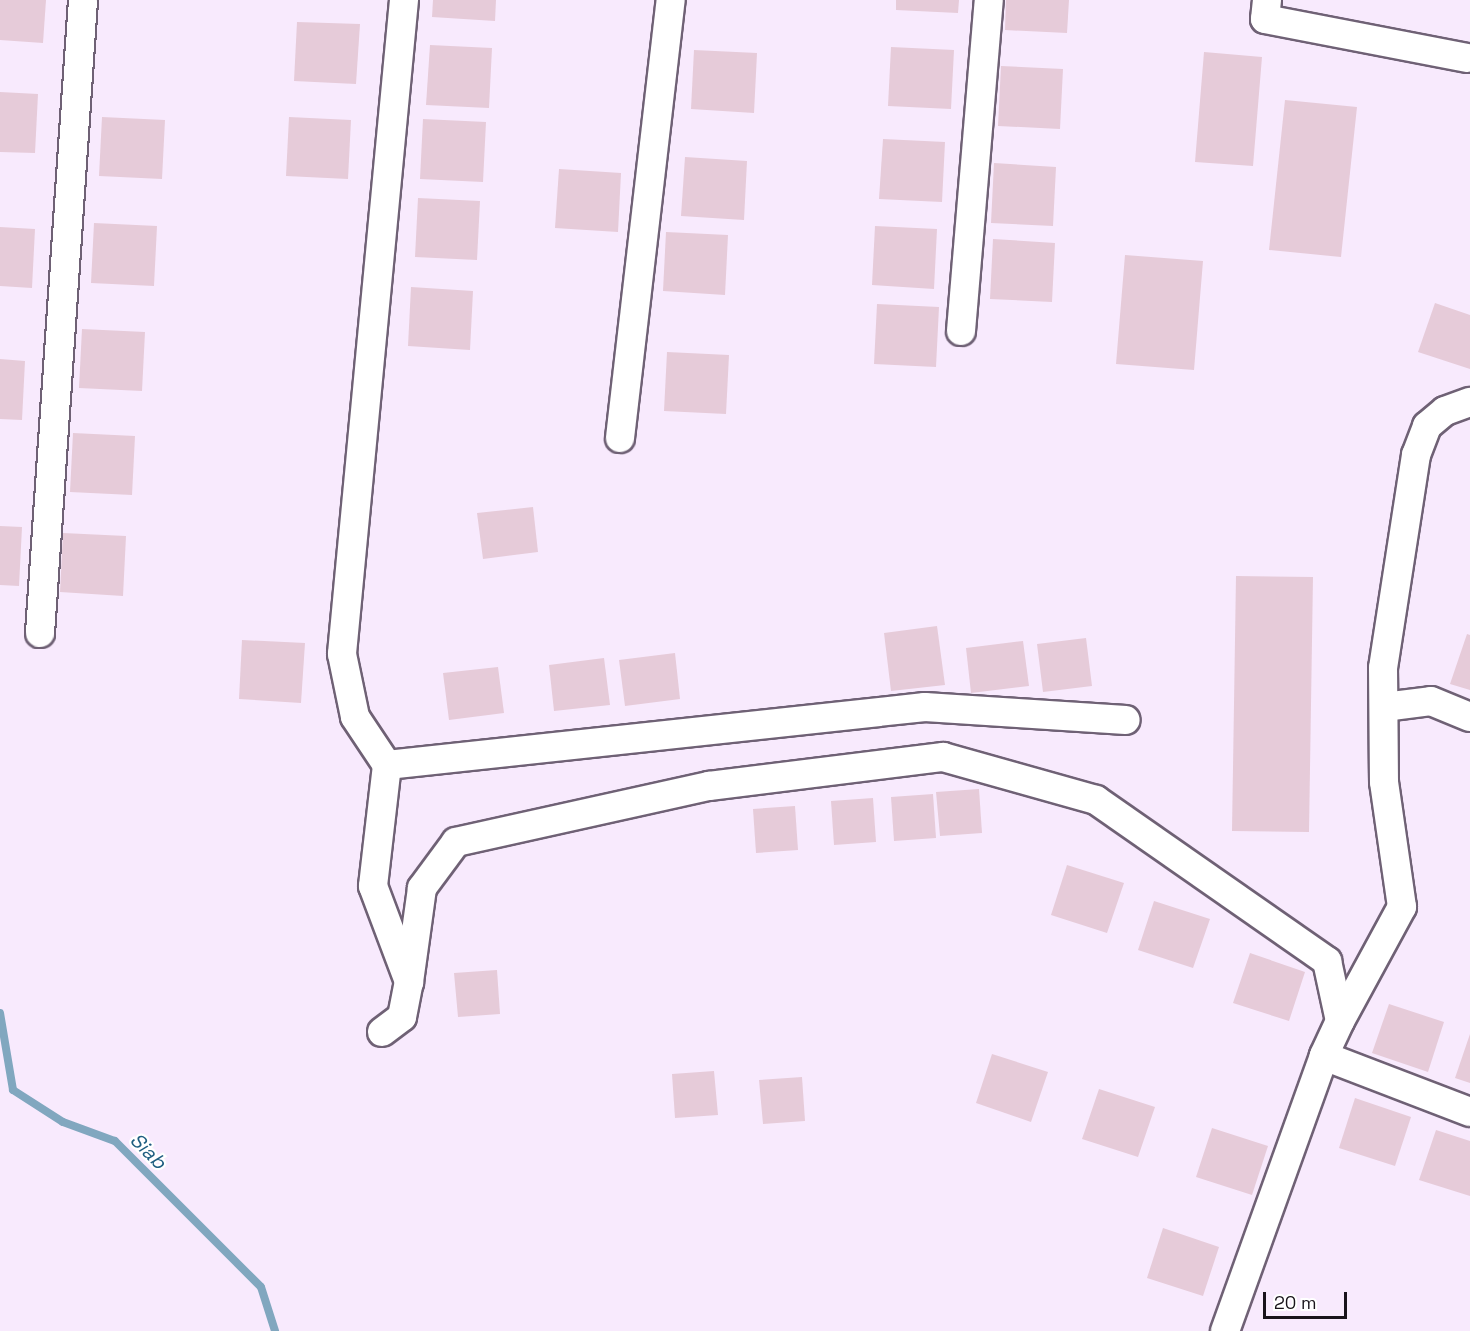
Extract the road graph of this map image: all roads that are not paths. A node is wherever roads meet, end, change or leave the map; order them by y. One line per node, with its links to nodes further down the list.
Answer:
1 (83, 0): 10 (street)
2 (404, 0): 14 (street)
3 (671, 0): 9 (street)
4 (989, 0): 7 (street)
5 (1267, 0): 6 (street)
6 (1467, 58)
7 (961, 331)
8 (1470, 402): 11 (street)
9 (620, 438)
10 (40, 633)
11 (1384, 707): 12 (street); 16 (street)
12 (1470, 717)
13 (1126, 720): 14 (street)
14 (387, 765): 15 (street)
15 (409, 982): 16 (street); 17 (street)
16 (1340, 1021): 18 (street)
17 (382, 1032)
18 (1324, 1056): 19 (street); 20 (street)
19 (1470, 1112)
20 (1225, 1331)

